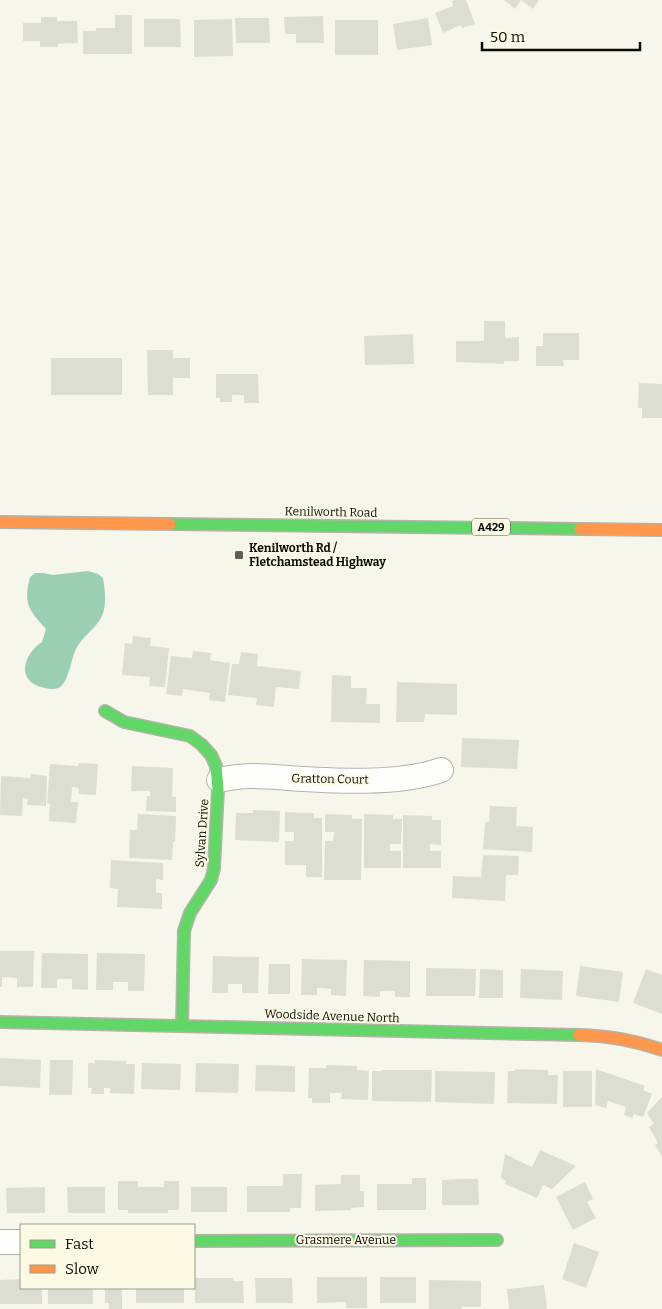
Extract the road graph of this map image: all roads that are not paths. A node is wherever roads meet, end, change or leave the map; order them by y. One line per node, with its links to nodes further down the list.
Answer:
1 (0, 522): 2 (street, Kenilworth Road / A429)
2 (662, 530)
3 (104, 711): 5 (street, Sylvan Drive)
4 (440, 770): 5 (street, Gratton Court)
5 (219, 780): 7 (street, Sylvan Drive)
6 (0, 1022): 7 (street, Woodside Avenue North)
7 (182, 1026): 8 (street, Woodside Avenue North)
8 (662, 1050)
9 (497, 1240): 10 (street, Grasmere Avenue)
10 (195, 1241)
11 (0, 1242): 12 (street)
12 (20, 1242)

